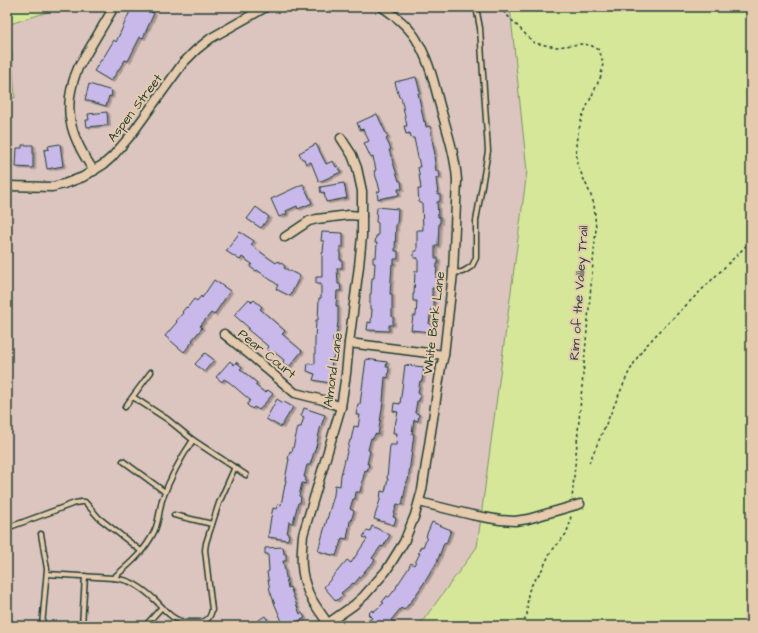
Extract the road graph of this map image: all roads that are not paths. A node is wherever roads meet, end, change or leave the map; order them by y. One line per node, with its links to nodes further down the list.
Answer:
1 (114, 7): 6 (street)
2 (266, 7): 6 (street, Aspen Street)
3 (382, 7): 10 (street, White Bark Lane)
4 (476, 7): 10 (lane)
5 (341, 138): 8 (street, Almond Lane)
6 (94, 170): 7 (street, Aspen Street)
7 (7, 186)
8 (362, 216): 9 (street); 12 (street, Almond Lane)
9 (285, 236)
10 (453, 273): 13 (street, White Bark Lane)
11 (224, 334): 17 (street, Pear Court)
12 (349, 343): 13 (street); 17 (street, Almond Lane)
13 (444, 354): 23 (street, White Bark Lane)
14 (151, 372): 15 (lane)
15 (133, 396): 16 (lane); 18 (lane)
16 (125, 407)
17 (341, 407): 34 (street, Almond Lane)
18 (193, 440): 20 (lane); 22 (lane)
19 (123, 461): 22 (lane)
20 (235, 467): 21 (lane); 26 (lane)
21 (246, 475)
22 (165, 492): 29 (lane)
23 (419, 502): 24 (street); 34 (street, White Bark Lane)
24 (580, 504)
25 (174, 515): 26 (lane)
26 (212, 524): 33 (lane)
27 (7, 528): 29 (lane)
28 (41, 534): 30 (lane)
29 (141, 551): 32 (lane)
30 (47, 574): 31 (lane); 35 (lane)
31 (85, 576): 32 (lane); 36 (lane)
32 (113, 578): 33 (lane)
33 (162, 607): 37 (lane)
34 (326, 625)
35 (42, 626)
36 (82, 626)
37 (145, 626)

